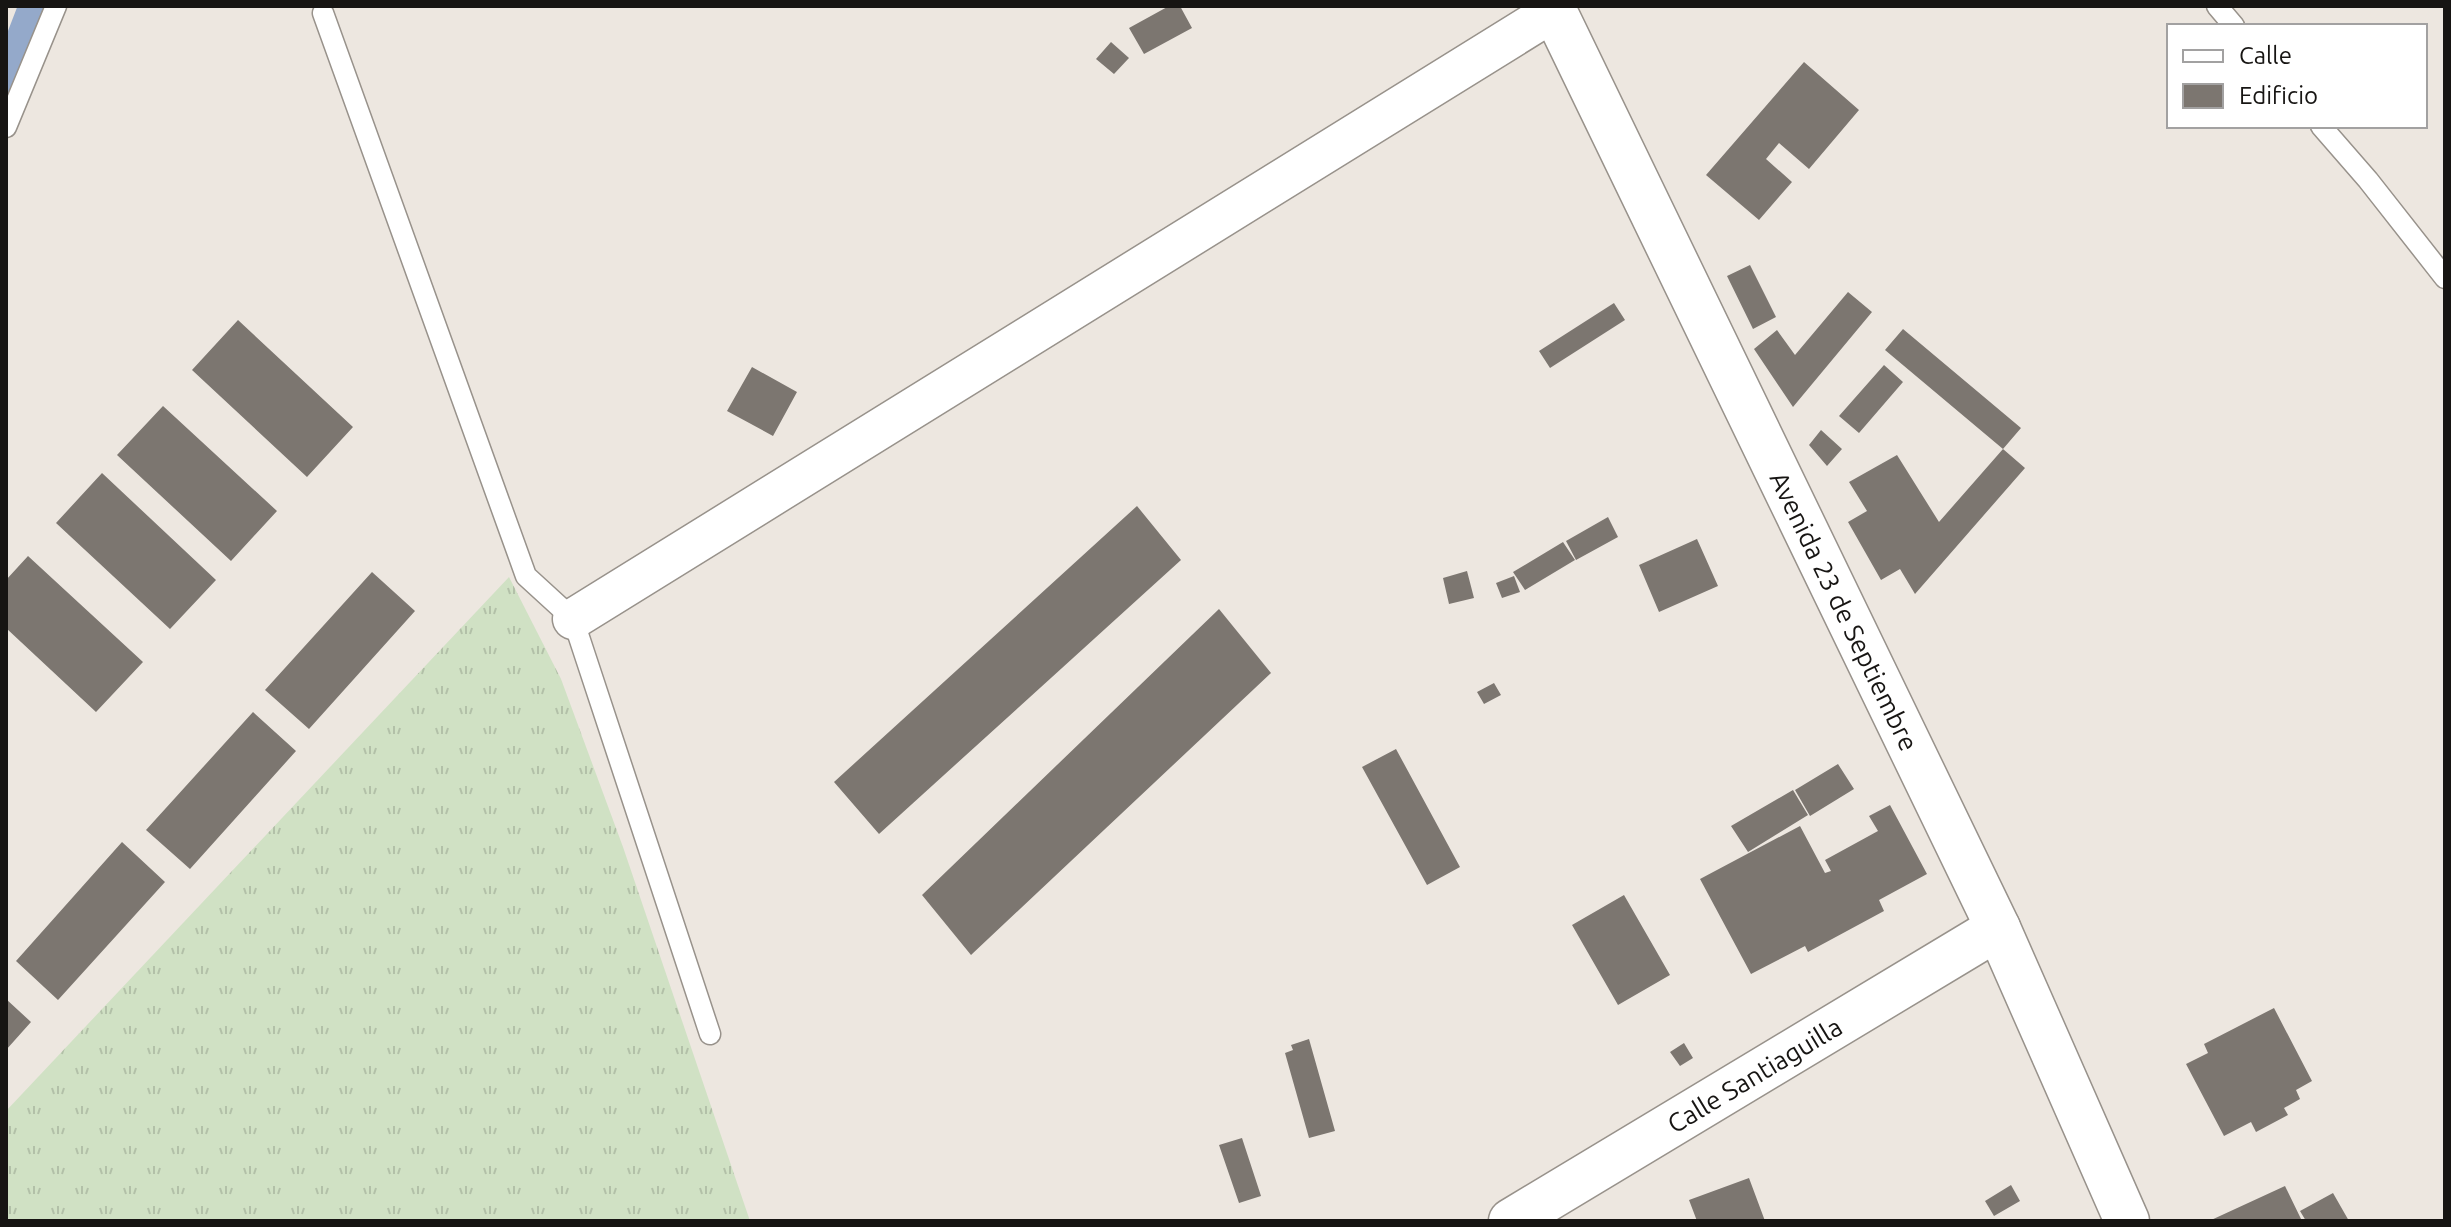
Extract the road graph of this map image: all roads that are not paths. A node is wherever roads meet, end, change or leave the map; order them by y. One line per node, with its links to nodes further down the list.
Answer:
1 (56, 6): 6 (lane)
2 (2217, 6): 5 (lane)
3 (1553, 9): 9 (street); 10 (main road, Avenida 23 de Septiembre)
4 (323, 13): 9 (lane)
5 (2232, 24)
6 (6, 127)
7 (2323, 128): 8 (lane)
8 (2445, 278)
9 (573, 619): 11 (lane)
10 (1998, 928): 12 (main road, Calle Santiaguilla); 13 (main road, Avenida 23 de Septiembre)
11 (710, 1034)
12 (1511, 1221)
13 (2127, 1221)

